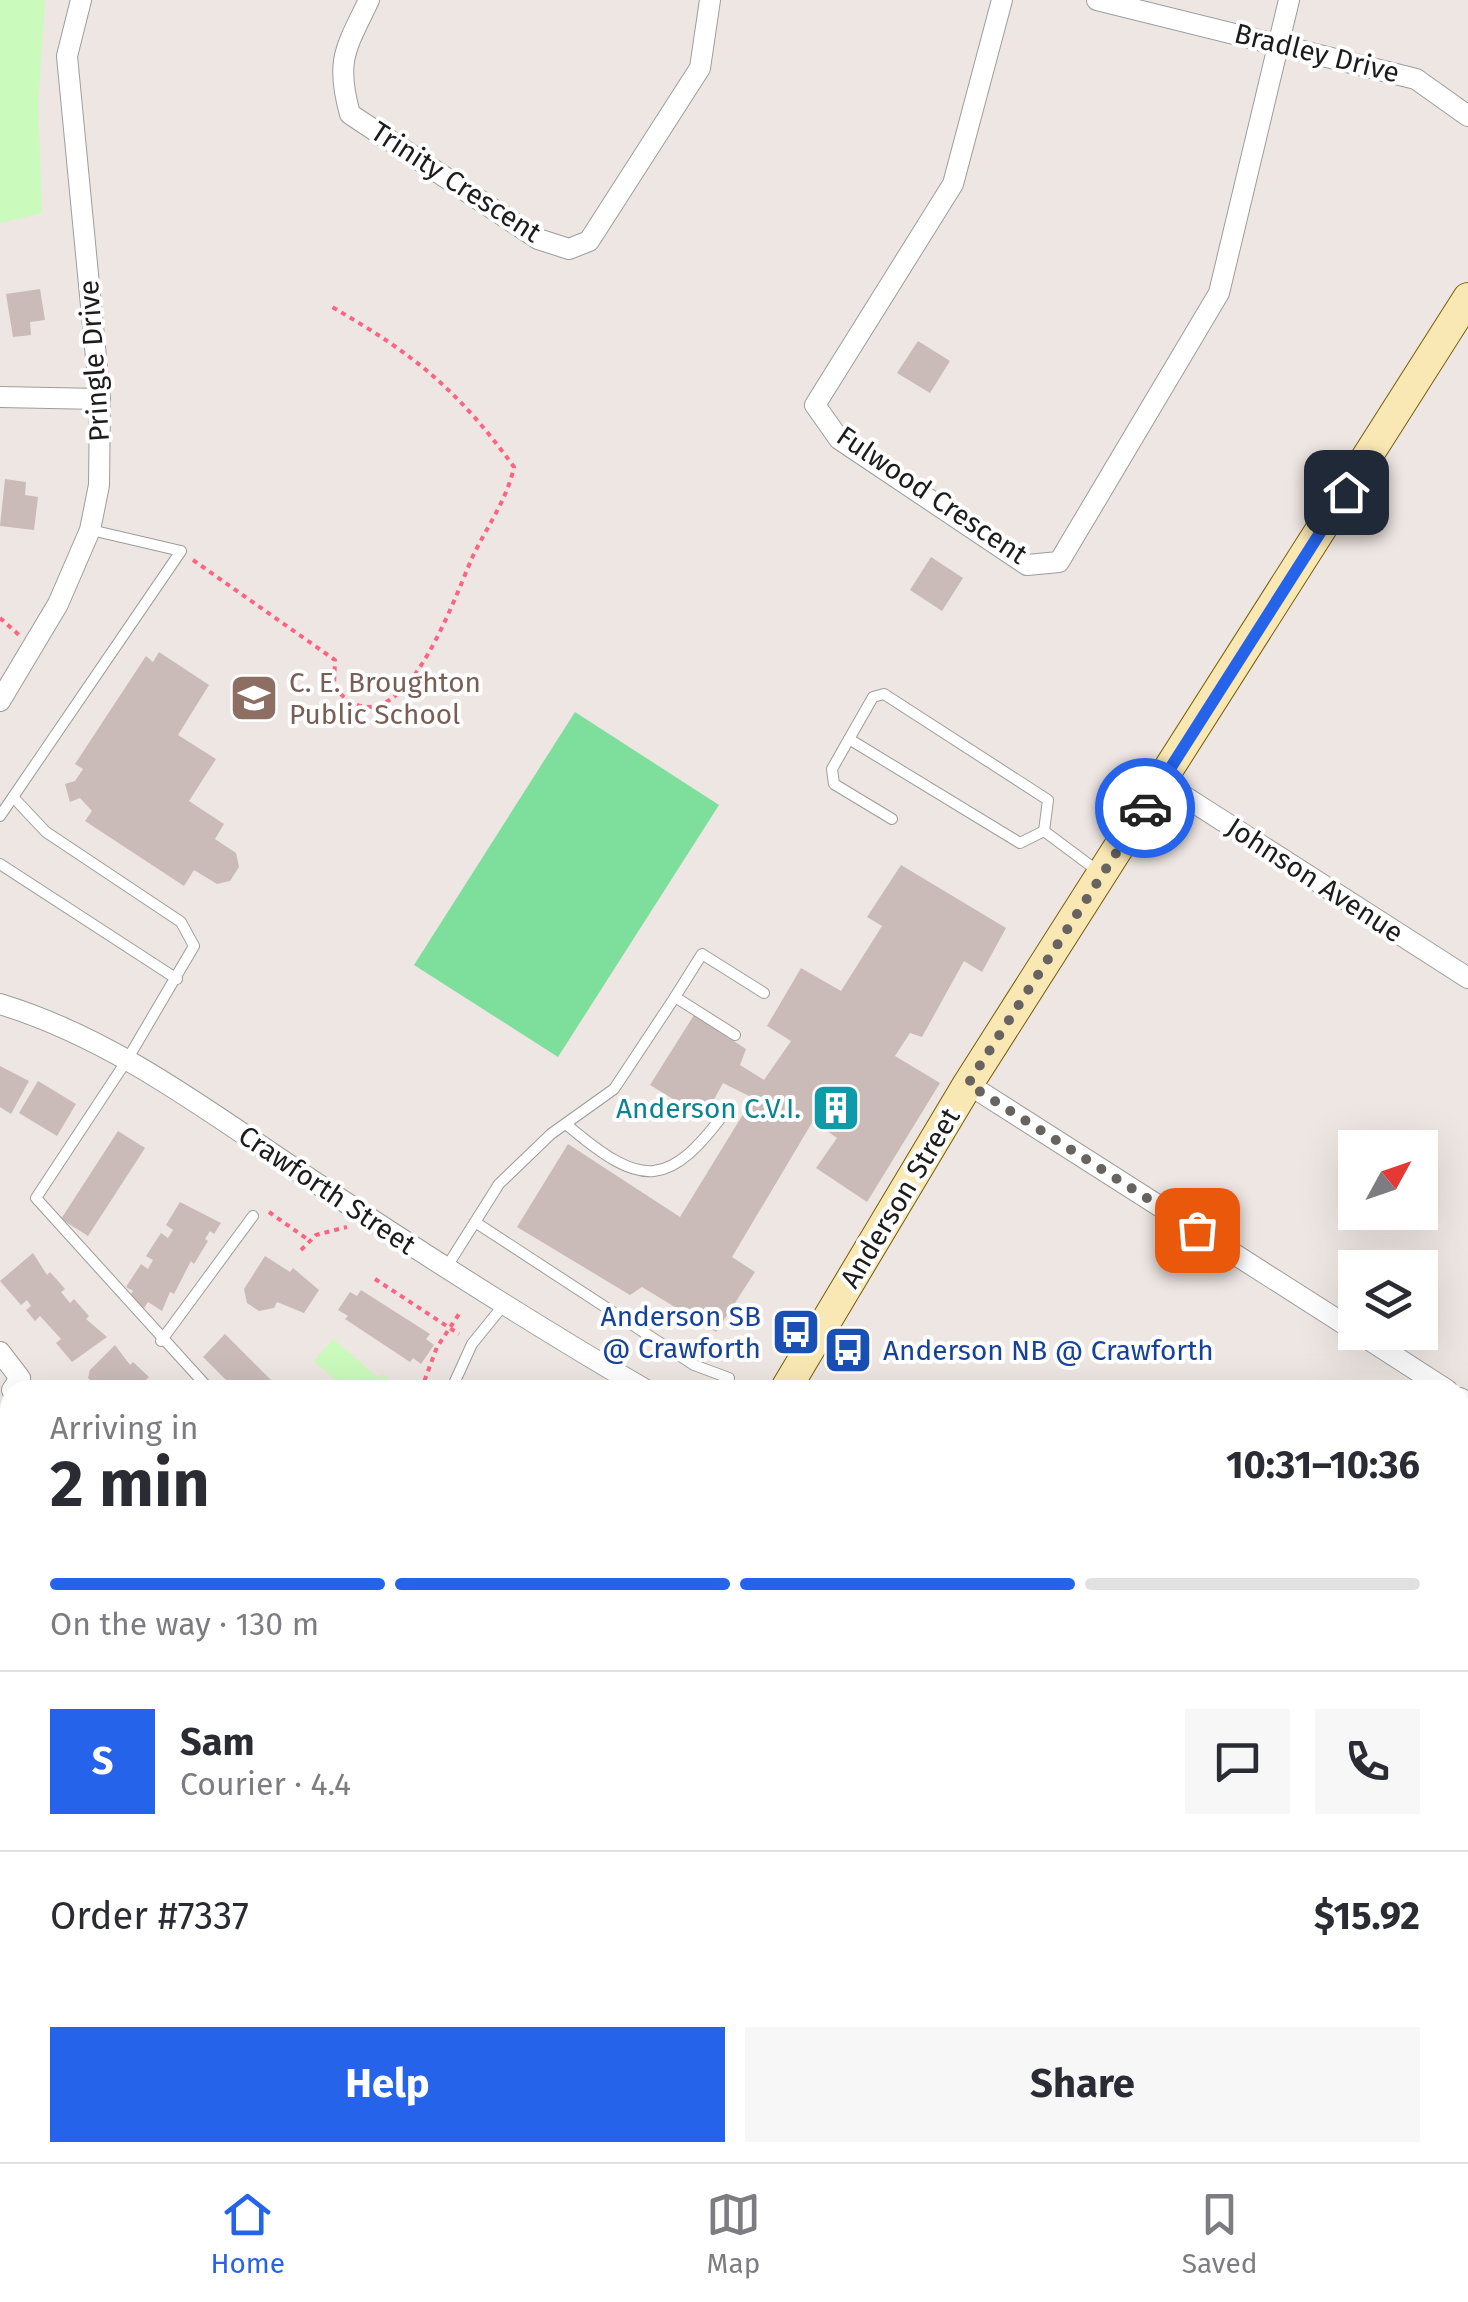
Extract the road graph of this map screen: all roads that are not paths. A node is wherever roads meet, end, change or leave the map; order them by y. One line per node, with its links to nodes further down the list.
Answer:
1 (81, 0): 11 (street, Pringle Drive)
2 (369, 0): 3 (street, Trinity Crescent)
3 (710, 0)
4 (1002, 0): 7 (street, Fulwood Crescent)
5 (1097, 0): 7 (street, Bradley Drive)
6 (1289, 0): 7 (street)
7 (1280, 42): 8 (street, Bradley Drive)
8 (1468, 116)
9 (1468, 298): 15 (main road, Anderson Street)
10 (0, 396): 11 (street)
11 (100, 399): 12 (street, Pringle Drive)
12 (90, 530): 13 (street, Pringle Drive); 16 (lane)
13 (0, 700)
14 (849, 739): 18 (lane); 19 (lane); 19 (lane)
15 (1162, 782): 21 (main road, Anderson Street); 22 (street, Johnson Avenue)
16 (13, 797): 17 (lane); 23 (lane)
17 (0, 816)
18 (892, 820)
19 (1044, 831): 21 (lane)
20 (0, 864): 23 (lane)
21 (1102, 874): 29 (main road, Anderson Street)
22 (1468, 978)
23 (177, 979): 28 (lane)
24 (764, 993): 25 (lane)
25 (675, 997): 27 (lane); 31 (lane)
26 (0, 1004): 28 (street, Crawforth Street)
27 (735, 1035)
28 (127, 1060): 34 (street, Crawforth Street); 37 (lane)
29 (968, 1084): 36 (street); 45 (main road, Anderson Street)
30 (729, 1108): 31 (lane)
31 (566, 1124): 33 (lane)
32 (253, 1216): 37 (lane)
33 (475, 1222): 34 (lane); 40 (lane)
34 (446, 1269): 35 (street, Crawforth Street)
35 (502, 1306): 43 (lane); 44 (street, Crawforth Street)
36 (1338, 1320)
37 (160, 1340): 42 (lane)
38 (1384, 1350): 46 (street)
39 (0, 1352): 41 (street)
40 (729, 1378)
41 (11, 1380)
42 (200, 1380)
43 (456, 1380)
44 (629, 1380)
45 (791, 1380)
46 (1431, 1380)

